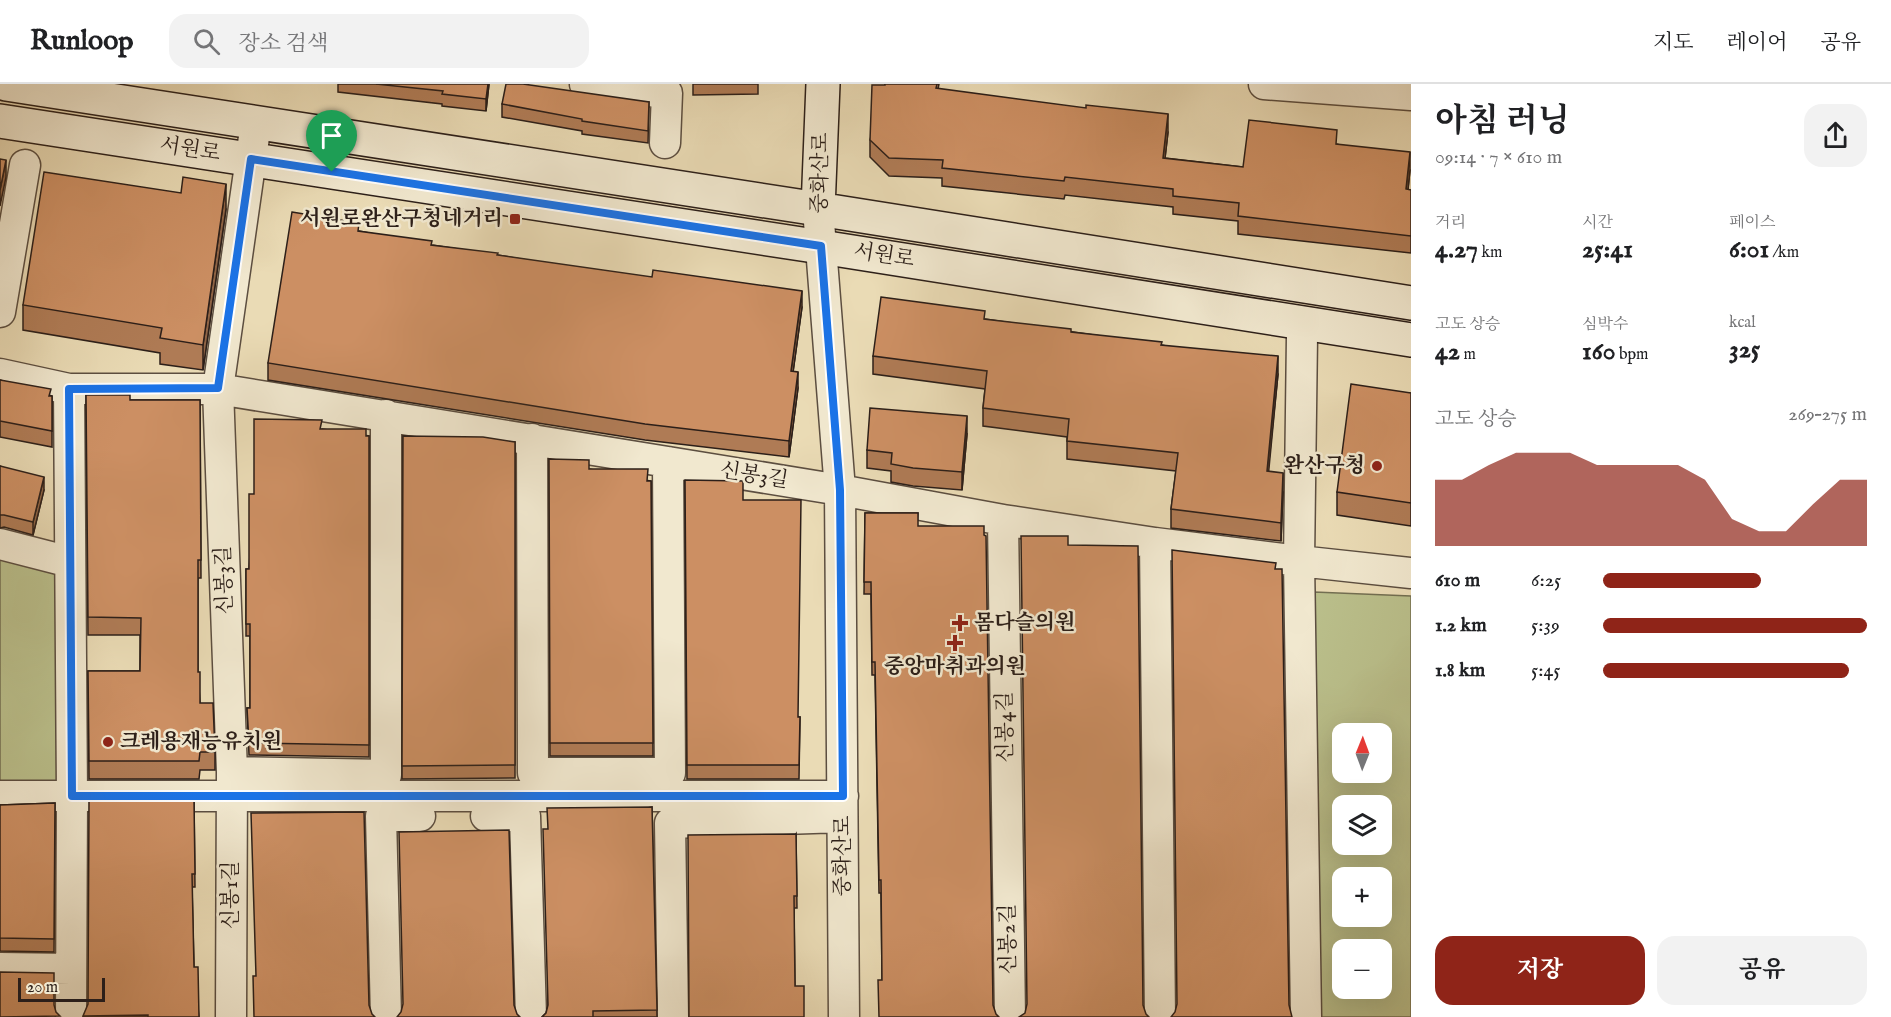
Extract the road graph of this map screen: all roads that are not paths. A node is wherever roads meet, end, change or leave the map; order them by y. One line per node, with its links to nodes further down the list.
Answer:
1 (6, 84): 7 (street, 서원로)
2 (585, 84): 8 (street)
3 (823, 84): 11 (street, 중화산로)
4 (1264, 84): 5 (street)
5 (1411, 95)
6 (0, 121): 9 (street, 서원로)
7 (256, 123): 9 (street); 11 (street, 서원로)
8 (665, 143)
9 (251, 159): 12 (street, 서원로); 18 (street)
10 (26, 165): 14 (street)
11 (819, 209): 12 (street, 중화산로); 13 (street, 서원로)
12 (821, 246): 16 (street, 서원로); 23 (street, 중화산로)
13 (1411, 303)
14 (0, 312)
15 (1302, 336): 27 (street)
16 (1411, 340)
17 (0, 374): 19 (street, 신봉3길)
18 (218, 388): 19 (street, 신봉3길); 20 (street, 신봉3길); 30 (street, 신봉3길)
19 (69, 389): 28 (street)
20 (386, 415): 21 (street, 신봉3길); 30 (street)
21 (532, 439): 22 (street, 신봉3길); 22 (street)
22 (668, 462): 23 (street, 신봉3길)
23 (840, 490): 24 (street); 33 (street, 중화산로)
24 (1003, 520): 25 (street); 34 (street, 신봉4길)
25 (1155, 543): 27 (street); 44 (street)
26 (0, 544): 28 (street)
27 (1299, 561): 29 (street); 45 (street)
28 (70, 562): 32 (street)
29 (1411, 573)
30 (232, 772): 38 (street, 신봉1길)
31 (0, 796): 32 (street)
32 (72, 796): 33 (street); 36 (street)
33 (842, 807): 41 (street); 42 (street, 중화산로)
34 (1008, 862): 43 (street, 신봉2길)
35 (0, 968): 36 (street)
36 (71, 969): 37 (street)
37 (71, 1017)
38 (231, 1017)
39 (386, 1017): 40 (street)
40 (531, 1017)
41 (673, 1017)
42 (844, 1017)
43 (1010, 1017)
44 (1160, 1017)
45 (1306, 1017)

